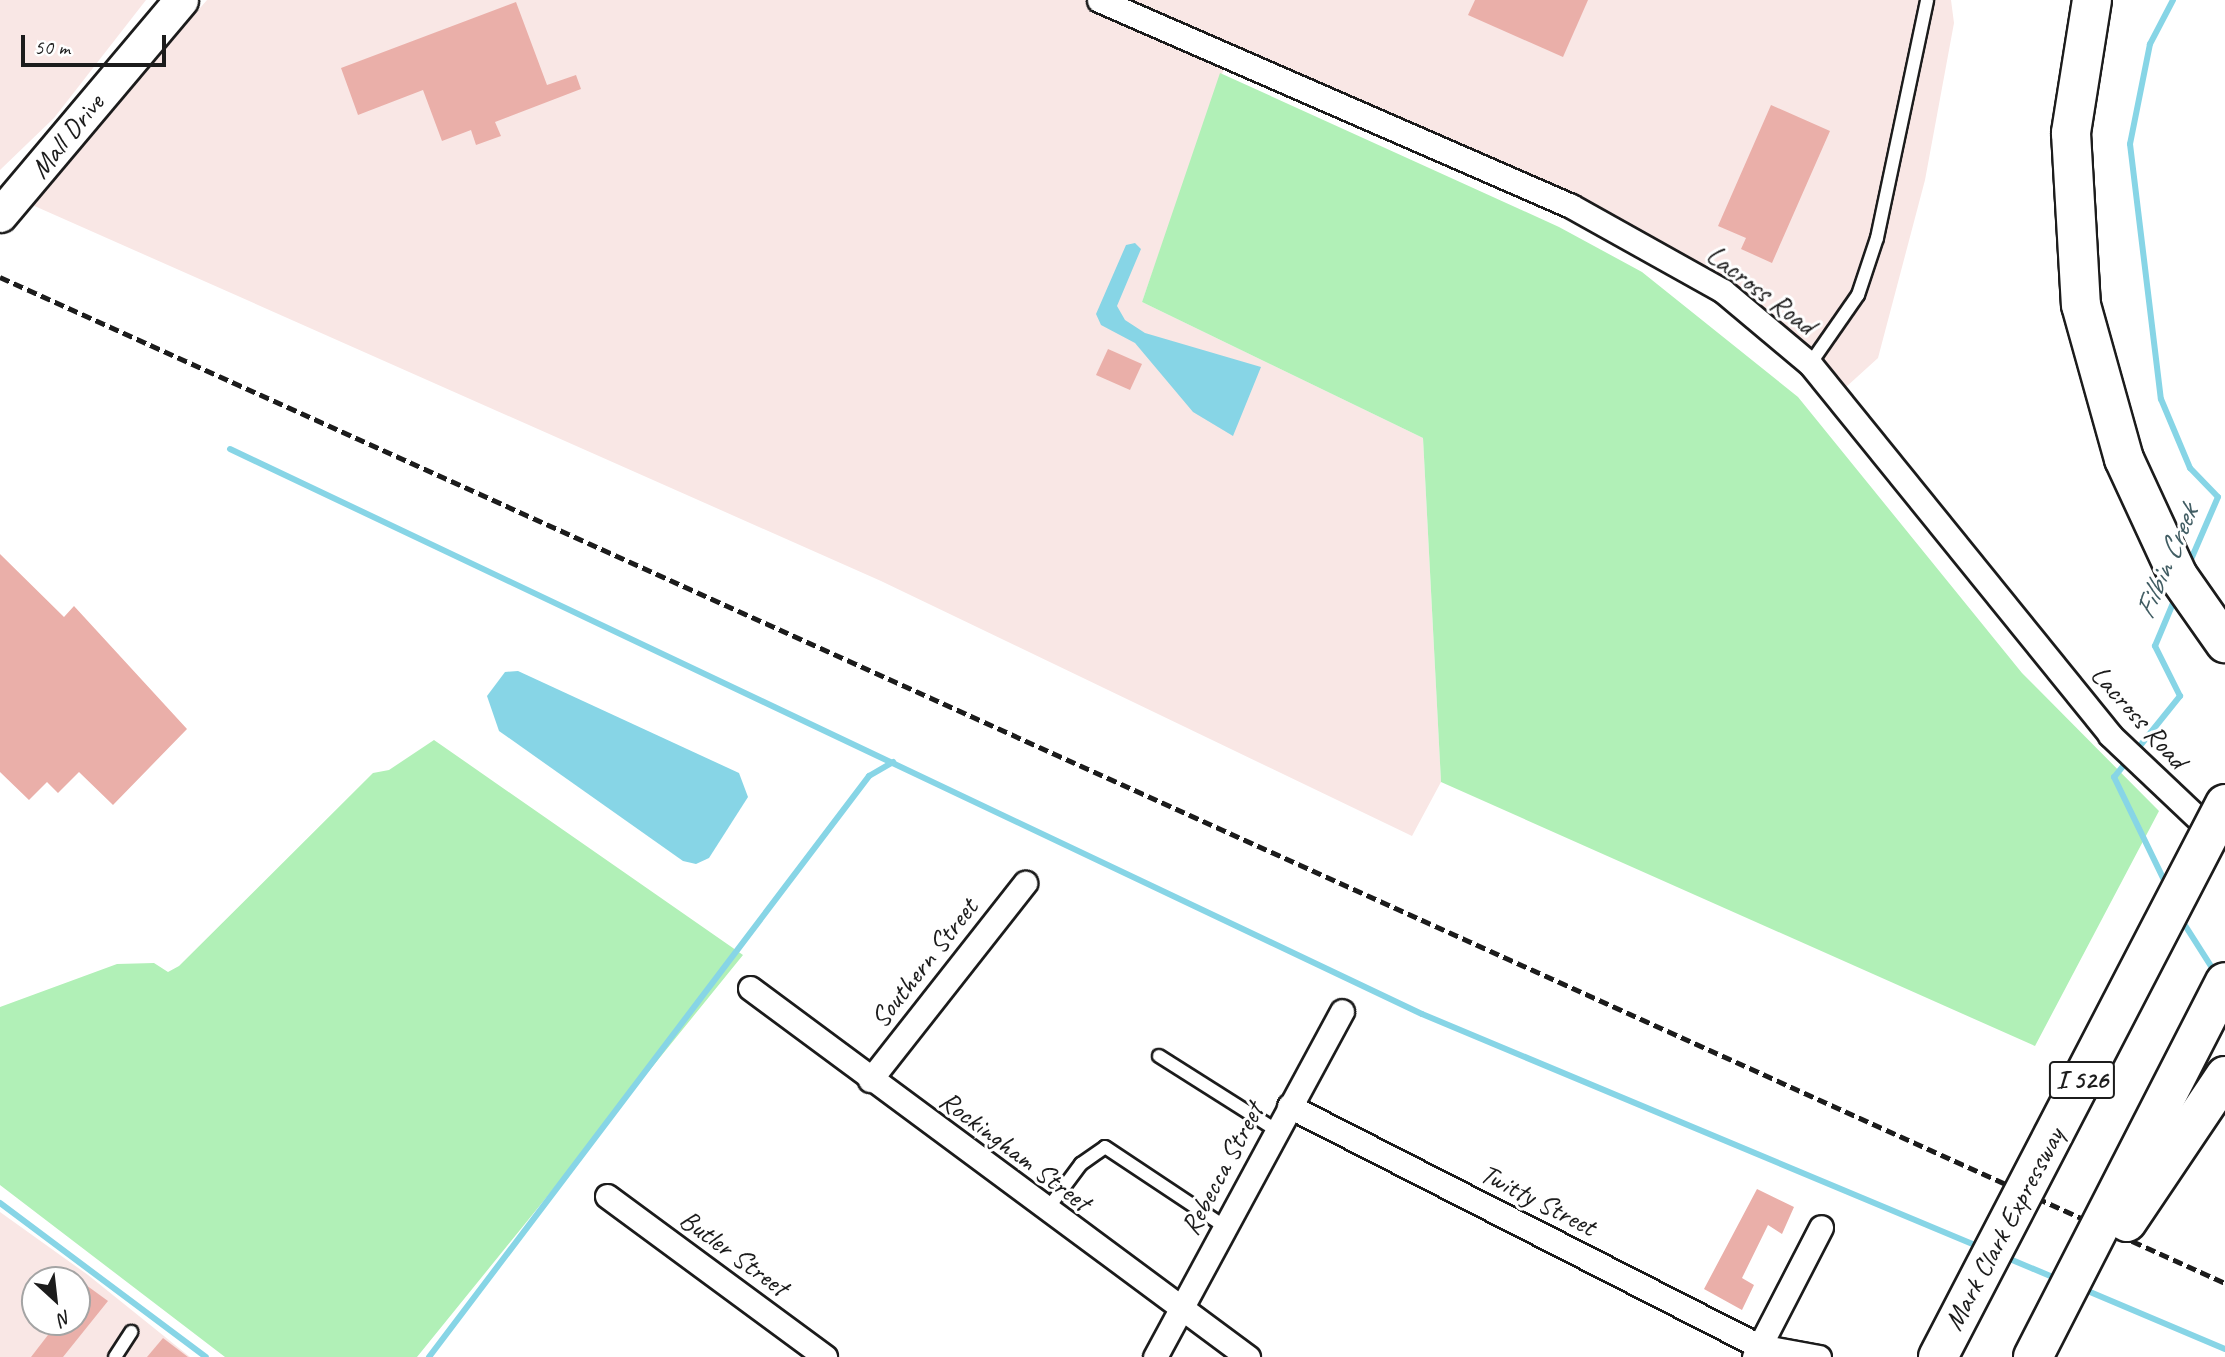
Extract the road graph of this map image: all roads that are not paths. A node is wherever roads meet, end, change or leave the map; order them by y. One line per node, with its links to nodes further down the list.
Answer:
1 (1099, 0): 6 (street, Lacross Road)
2 (1927, 0): 6 (lane)
3 (2092, 0): 7 (highway)
4 (172, 8): 5 (street, Mall Drive)
5 (9, 205)
6 (1810, 364): 9 (street, Lacross Road)
7 (2225, 643)
8 (2225, 804): 31 (highway, Mark Clark Expressway / I 526, bridge)
9 (2225, 844)
10 (1025, 883): 16 (street, Southern Street)
11 (2225, 982): 32 (highway, bridge)
12 (750, 988): 16 (street, Rockingham Street)
13 (1342, 1011): 17 (street, Rebecca Street)
14 (1159, 1056): 18 (lane)
15 (2225, 1076): 33 (highway, bridge)
16 (870, 1080): 20 (street, Rockingham Street)
17 (1289, 1106): 18 (street, Rebecca Street); 25 (street, Twitty Street)
18 (1276, 1130): 21 (street, Rebecca Street)
19 (607, 1196): 27 (street, Butler Street)
20 (1046, 1211): 21 (lane); 23 (street, Rockingham Street)
21 (1224, 1226): 23 (street, Rebecca Street)
22 (1821, 1227): 25 (street)
23 (1182, 1308): 28 (street, Rebecca Street); 29 (street, Rockingham Street)
24 (131, 1332): 26 (lane)
25 (1756, 1352): 30 (street, Twitty Street)
26 (115, 1357)
27 (825, 1357)
28 (1155, 1357)
29 (1248, 1357)
30 (1819, 1357)
31 (1938, 1357)
32 (2033, 1357)
33 (2042, 1357)

